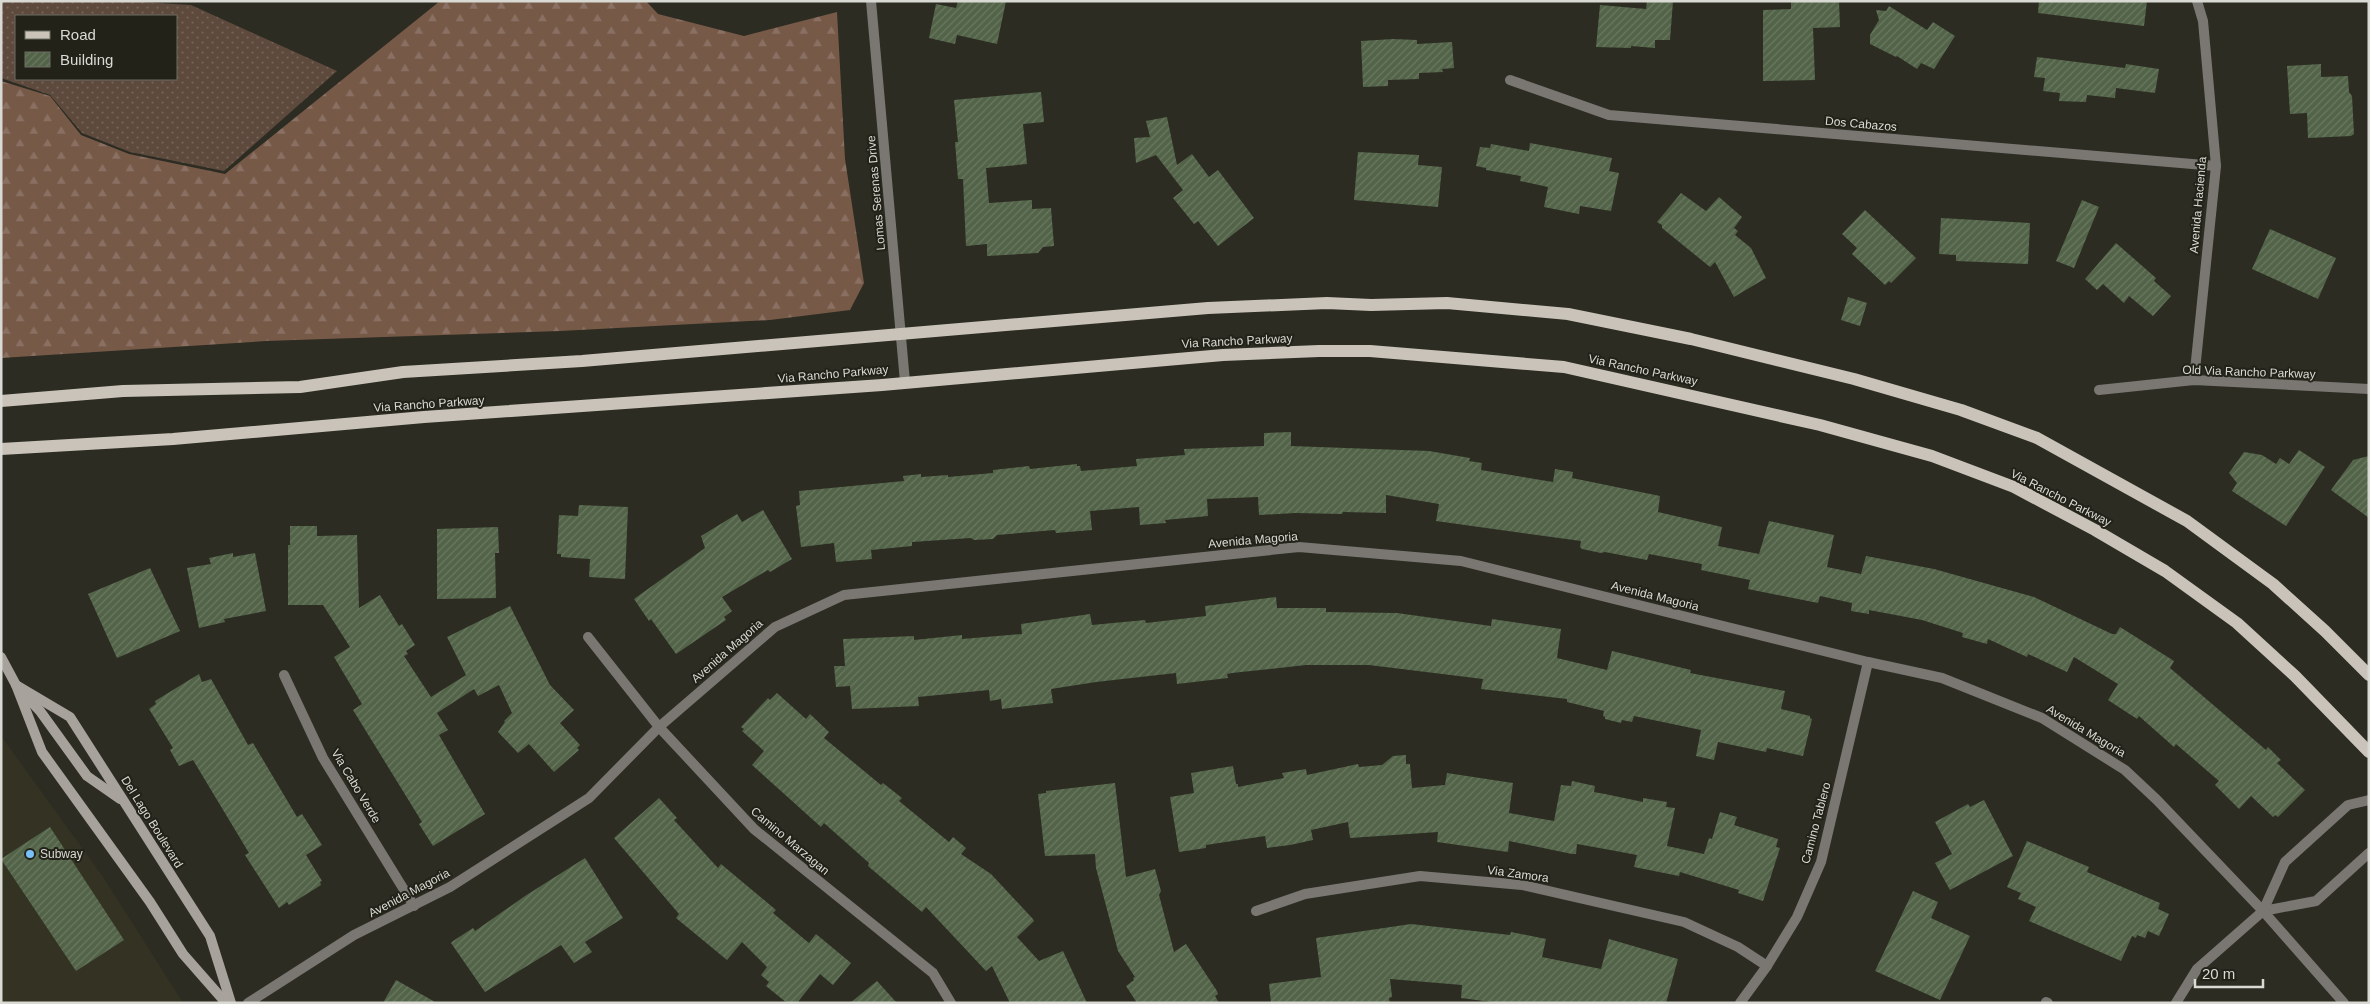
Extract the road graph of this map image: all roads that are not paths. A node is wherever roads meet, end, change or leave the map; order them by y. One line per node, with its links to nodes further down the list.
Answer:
1 (871, 1): 5 (street, Lomas Serenas Drive)
2 (2197, 1): 4 (street, Avenida Hacienda)
3 (1510, 80): 4 (street, Dos Cabazos)
4 (2216, 166): 6 (street, Avenida Hacienda)
5 (902, 335): 7 (street, Lomas Serenas Drive); 10 (main road); 16 (main road)
6 (2194, 380): 8 (street, Old Via Rancho Parkway); 9 (street, Old Via Rancho Parkway)
7 (905, 382): 11 (main road, Via Rancho Parkway); 19 (main road, Via Rancho Parkway)
8 (2369, 389)
9 (2099, 390)
10 (1, 401)
11 (1, 449)
12 (588, 637): 18 (street, Camino Marzagan)
13 (1, 657): 17 (main road)
14 (1868, 662): 18 (street, Avenida Magoria); 25 (street, Avenida Magoria); 26 (street, Camino Tablero)
15 (284, 675): 23 (street, Via Cabo Verde)
16 (2369, 675)
17 (16, 684): 21 (main road); 21 (main road, Del Lago Boulevard); 27 (main road)
18 (658, 727): 23 (street, Avenida Magoria); 30 (street, Camino Marzagan)
19 (2369, 752)
20 (2369, 800): 25 (street)
21 (125, 803): 28 (main road, Del Lago Boulevard)
22 (2369, 853): 25 (street)
23 (414, 906): 29 (street, Avenida Magoria)
24 (1256, 911): 26 (street, Via Zamora)
25 (2263, 911): 32 (street); 33 (street, Avenida Magoria)
26 (1767, 966): 31 (street, Camino Tablero)
27 (226, 1003)
28 (231, 1003)
29 (248, 1003)
30 (951, 1003)
31 (1740, 1003)
32 (2176, 1003)
33 (2344, 1003)

